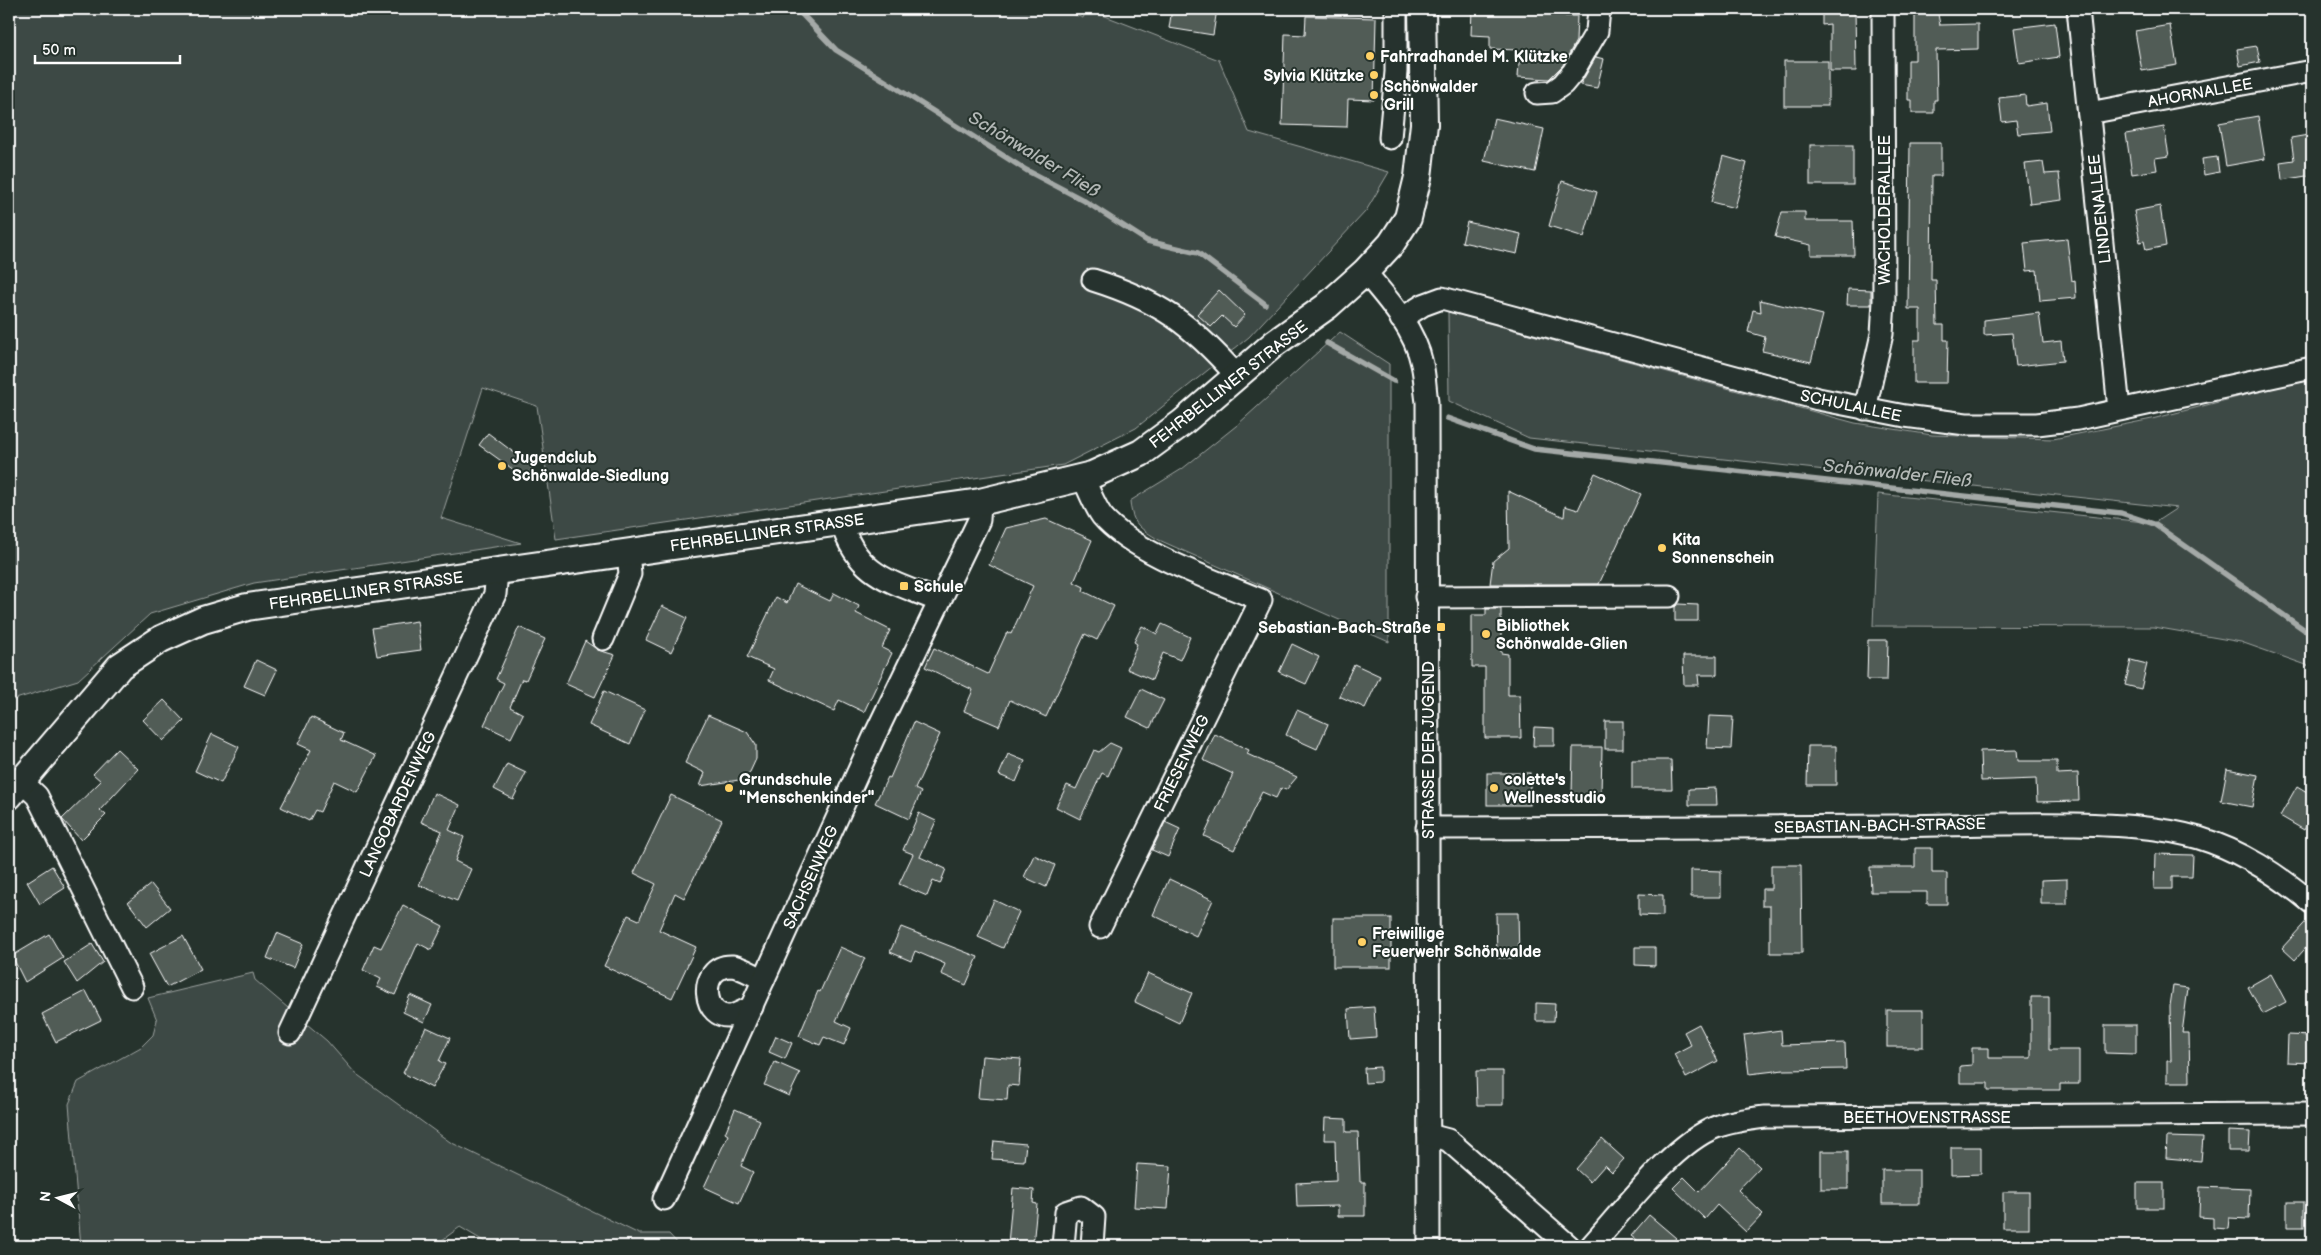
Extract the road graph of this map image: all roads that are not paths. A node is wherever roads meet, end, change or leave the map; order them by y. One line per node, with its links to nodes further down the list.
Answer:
1 (1396, 9): 9 (street)
2 (1422, 9): 10 (main road, FEHRBELLINER STRASSE)
3 (1600, 9): 7 (street)
4 (1883, 9): 15 (street, WACHOLDERALLEE)
5 (2078, 9): 8 (street, LINDENALLEE)
6 (2312, 71): 8 (street, AHORNALLEE)
7 (1536, 93)
8 (2089, 113): 16 (street, LINDENALLEE)
9 (1390, 138)
10 (1364, 272): 12 (street, STRASSE DER JUGEND); 14 (main road, FEHRBELLINER STRASSE)
11 (1093, 280): 14 (street)
12 (1401, 319): 15 (street, SCHULALLEE); 23 (street, STRASSE DER JUGEND)
13 (2312, 368): 16 (street, SCHULALLEE)
14 (1237, 376): 17 (main road, FEHRBELLINER STRASSE)
15 (1865, 409): 16 (street, SCHULALLEE)
16 (2119, 409)
17 (1083, 478): 18 (main road, FEHRBELLINER STRASSE); 29 (street, FRIESENWEG)
18 (980, 502): 19 (main road, FEHRBELLINER STRASSE); 24 (street, SACHSENWEG)
19 (841, 522): 20 (main road, FEHRBELLINER STRASSE); 24 (street)
20 (628, 552): 21 (main road, FEHRBELLINER STRASSE); 25 (street)
21 (496, 572): 26 (main road, FEHRBELLINER STRASSE); 33 (street, LANGOBARDENWEG)
22 (1669, 596): 23 (street)
23 (1426, 597): 27 (street, STRASSE DER JUGEND)
24 (939, 601): 30 (street, SACHSENWEG)
25 (603, 639)
26 (15, 789): 31 (street)
27 (1428, 828): 28 (street, SEBASTIAN-BACH-STRASSE); 35 (street, STRASSE DER JUGEND)
28 (2312, 903)
29 (1100, 927)
30 (764, 979): 32 (street, SACHSENWEG); 32 (street)
31 (132, 987)
32 (752, 1007): 36 (street, SACHSENWEG)
33 (290, 1033)
34 (2312, 1114): 41 (street, BEETHOVENSTRASSE)
35 (1429, 1135): 39 (street, STRASSE DER JUGEND); 40 (street)
36 (664, 1199)
37 (1063, 1246): 38 (street)
38 (1092, 1246)
39 (1428, 1246)
40 (1569, 1246)
41 (1591, 1246)

